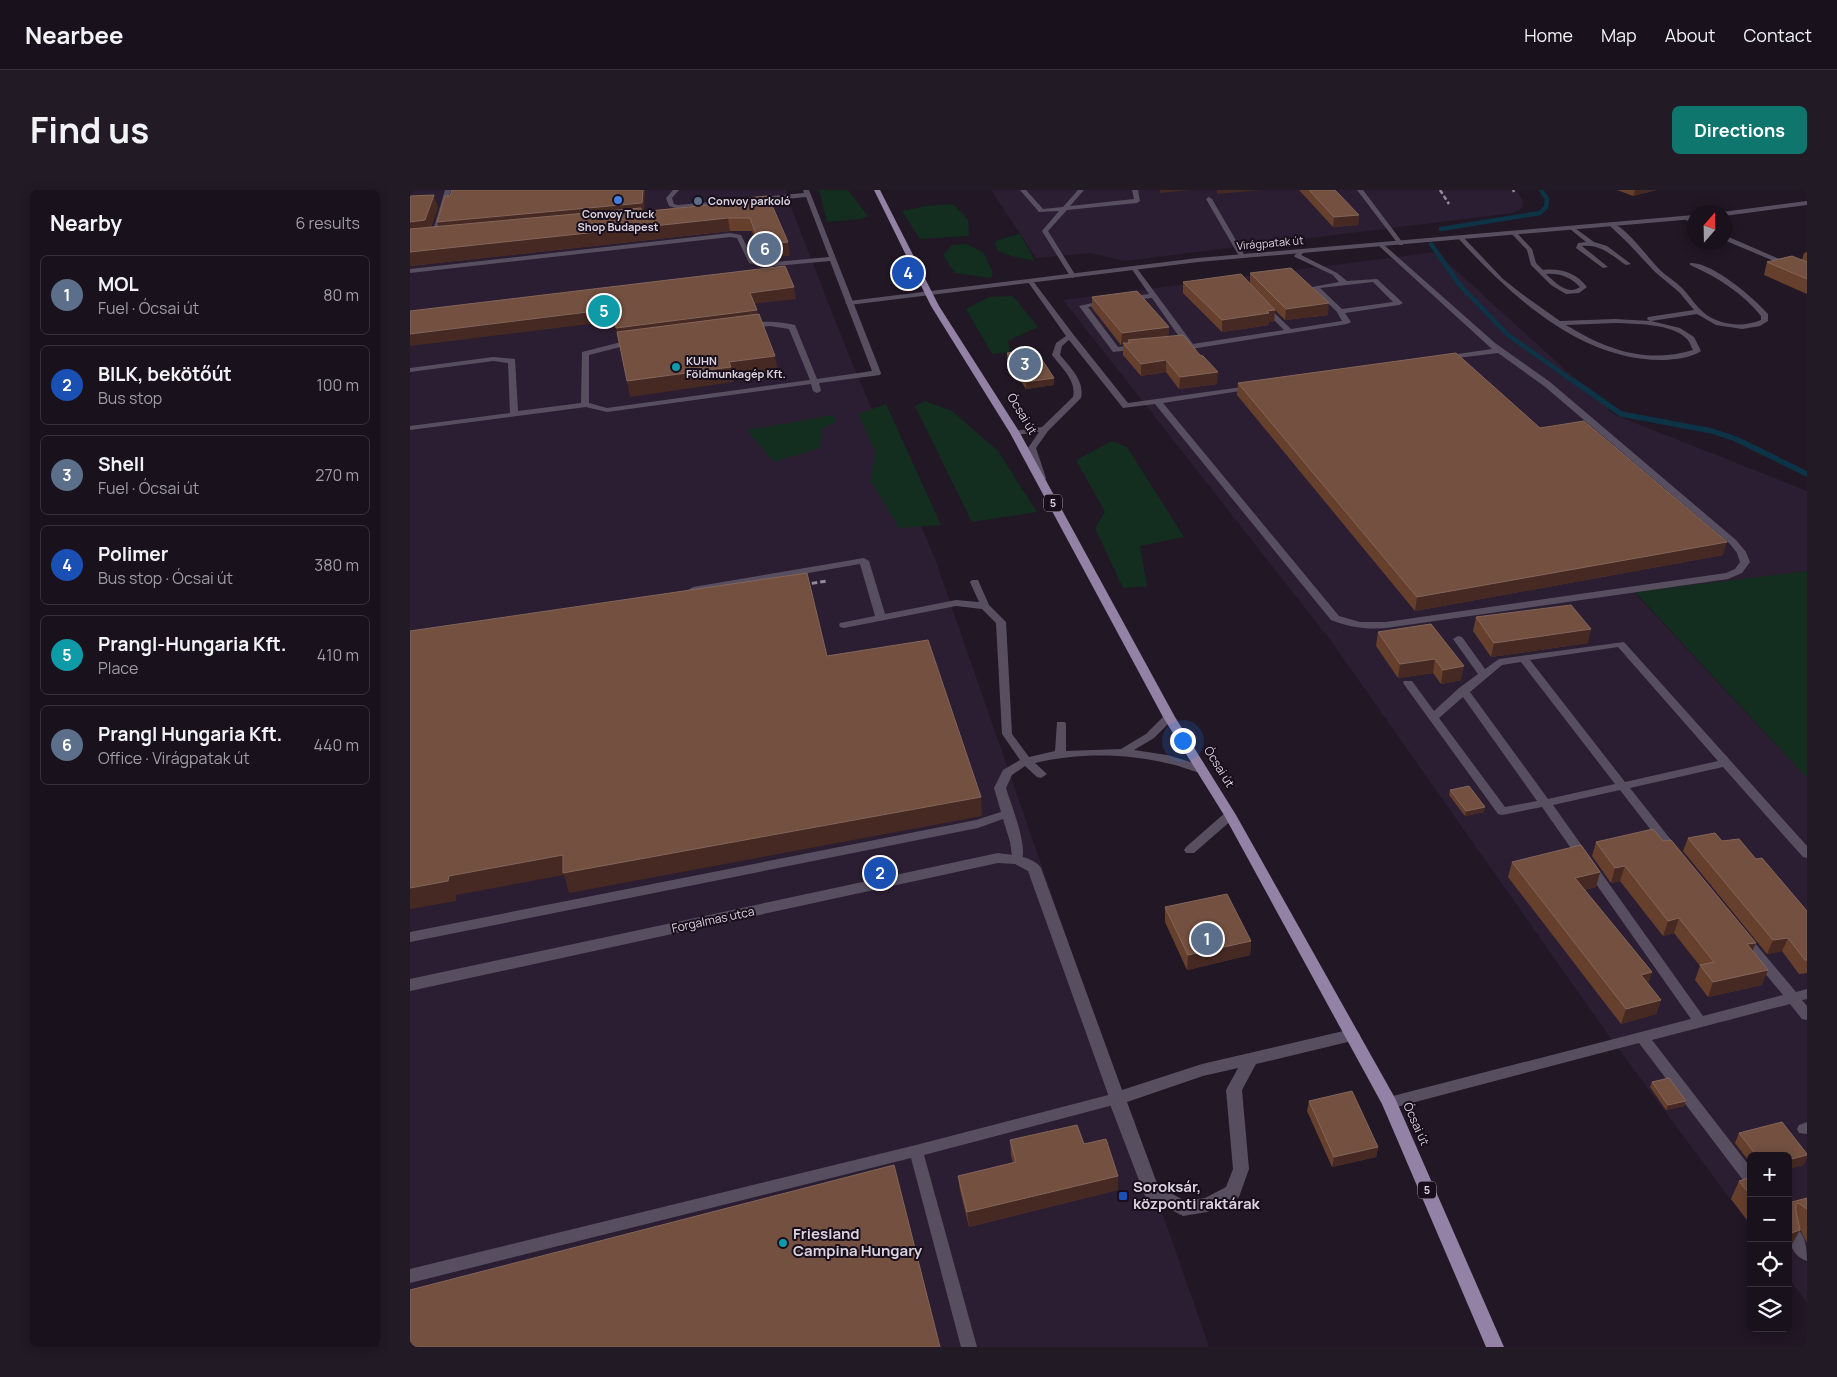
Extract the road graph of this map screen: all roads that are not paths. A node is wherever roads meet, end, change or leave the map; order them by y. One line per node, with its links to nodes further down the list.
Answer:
1 (448, 190): 10 (lane)
2 (676, 190): 13 (lane)
3 (877, 190): 42 (main road, Ócsai út / 5)
4 (1023, 190): 14 (lane)
5 (1081, 190): 14 (lane)
6 (1135, 190): 14 (lane)
7 (1360, 190): 25 (lane)
8 (806, 192): 13 (lane); 29 (lane)
9 (1209, 199): 28 (lane)
10 (445, 201): 11 (lane); 21 (lane)
11 (436, 202)
12 (1807, 203): 16 (street)
13 (678, 207): 15 (lane)
14 (1066, 208): 39 (lane)
15 (666, 213)
16 (1732, 213)
17 (1686, 218): 18 (street, Virágpatak út)
18 (1611, 224): 19 (street, Virágpatak út); 47 (lane)
19 (1572, 228): 20 (street, Virágpatak út); 24 (lane)
20 (1514, 233): 22 (street, Virágpatak út); 37 (lane)
21 (442, 236)
22 (1462, 238): 25 (street, Virágpatak út); 49 (lane)
23 (1732, 241): 38 (lane)
24 (1592, 243): 30 (lane); 33 (lane)
25 (1401, 244): 26 (street, Virágpatak út)
26 (1381, 245): 27 (street, Virágpatak út); 57 (lane)
27 (1301, 252): 28 (street, Virágpatak út); 41 (lane)
28 (1242, 256): 34 (street, Virágpatak út)
29 (832, 259): 32 (lane); 45 (lane)
30 (1628, 264)
31 (1692, 264): 47 (lane)
32 (764, 265): 35 (lane); 36 (lane)
33 (1605, 267)
34 (1134, 268): 39 (street, Virágpatak út); 43 (lane)
35 (410, 271)
36 (750, 272)
37 (1541, 272): 37 (lane)
38 (1807, 274)
39 (1073, 276): 40 (street, Virágpatak út)
40 (1031, 282): 42 (street, Virágpatak út); 52 (lane)
41 (1345, 283): 46 (lane); 46 (lane)
42 (930, 294): 45 (street, Virágpatak út); 68 (main road, Ócsai út / 5)
43 (1154, 296): 55 (lane); 56 (lane)
44 (1257, 297): 51 (lane)
45 (850, 303): 60 (lane)
46 (1340, 311): 51 (lane)
47 (1698, 312): 48 (lane)
48 (1640, 321): 49 (lane); 49 (lane)
49 (1560, 323)
50 (741, 328): 60 (lane)
51 (1289, 331): 56 (lane)
52 (1070, 336): 63 (lane); 67 (lane)
53 (642, 340): 64 (lane)
54 (1178, 342): 56 (lane)
55 (1142, 347)
56 (1191, 347)
57 (1500, 350): 58 (lane); 63 (lane)
58 (1432, 360)
59 (410, 370): 65 (lane)
60 (814, 381): 62 (lane); 64 (lane)
61 (1258, 386): 63 (lane)
62 (817, 391)
63 (1157, 401)
64 (586, 405): 65 (lane)
65 (514, 413): 66 (lane)
66 (410, 428)
67 (1045, 430): 68 (lane); 69 (lane)
68 (1015, 433): 69 (main road, Ócsai út / 5)
69 (1046, 489): 80 (main road, Ócsai út / 5)
70 (975, 582): 72 (lane)
71 (680, 592): 73 (lane)
72 (985, 606): 73 (lane); 85 (lane)
73 (881, 618): 74 (lane)
74 (844, 625)
75 (1458, 640): 77 (lane)
76 (1523, 658): 77 (lane); 86 (lane); 89 (lane)
77 (1483, 674): 79 (lane)
78 (1408, 683): 81 (lane)
79 (1464, 690): 81 (lane); 90 (lane)
80 (1169, 717): 83 (lane); 87 (main road, Ócsai út / 5)
81 (1433, 717): 90 (lane)
82 (1061, 724): 84 (lane)
83 (1124, 752): 84 (lane); 87 (lane)
84 (1060, 755): 85 (lane)
85 (1026, 761): 88 (lane); 91 (lane)
86 (1726, 762): 89 (lane); 94 (lane)
87 (1200, 769): 92 (main road, Ócsai út / 5)
88 (1041, 774)
89 (1620, 785): 90 (lane); 96 (lane)
90 (1545, 803): 103 (lane)
91 (1006, 814): 95 (lane); 98 (lane)
92 (1230, 815): 93 (lane); 104 (main road, Ócsai út / 5)
93 (1190, 850)
94 (1807, 854)
95 (1017, 860): 99 (street, Forgalmas utca); 107 (street)
96 (1682, 861)
97 (1737, 930): 101 (lane)
98 (410, 937)
99 (410, 985)
100 (1807, 994): 101 (lane)
101 (1792, 998): 102 (lane); 103 (lane)
102 (1807, 1015)
103 (1700, 1022): 105 (lane)
104 (1352, 1035): 106 (street); 108 (main road, Ócsai út / 5)
105 (1642, 1037): 108 (lane); 110 (lane)
106 (1251, 1058): 107 (street); 107 (street)
107 (1116, 1099): 109 (lane)
108 (1389, 1103): 115 (main road, Ócsai út / 5)
109 (916, 1152): 113 (lane); 114 (lane)
110 (1747, 1175)
111 (1792, 1235): 112 (lane)
112 (1807, 1254)
113 (410, 1276)
114 (969, 1347)
115 (1495, 1347)

